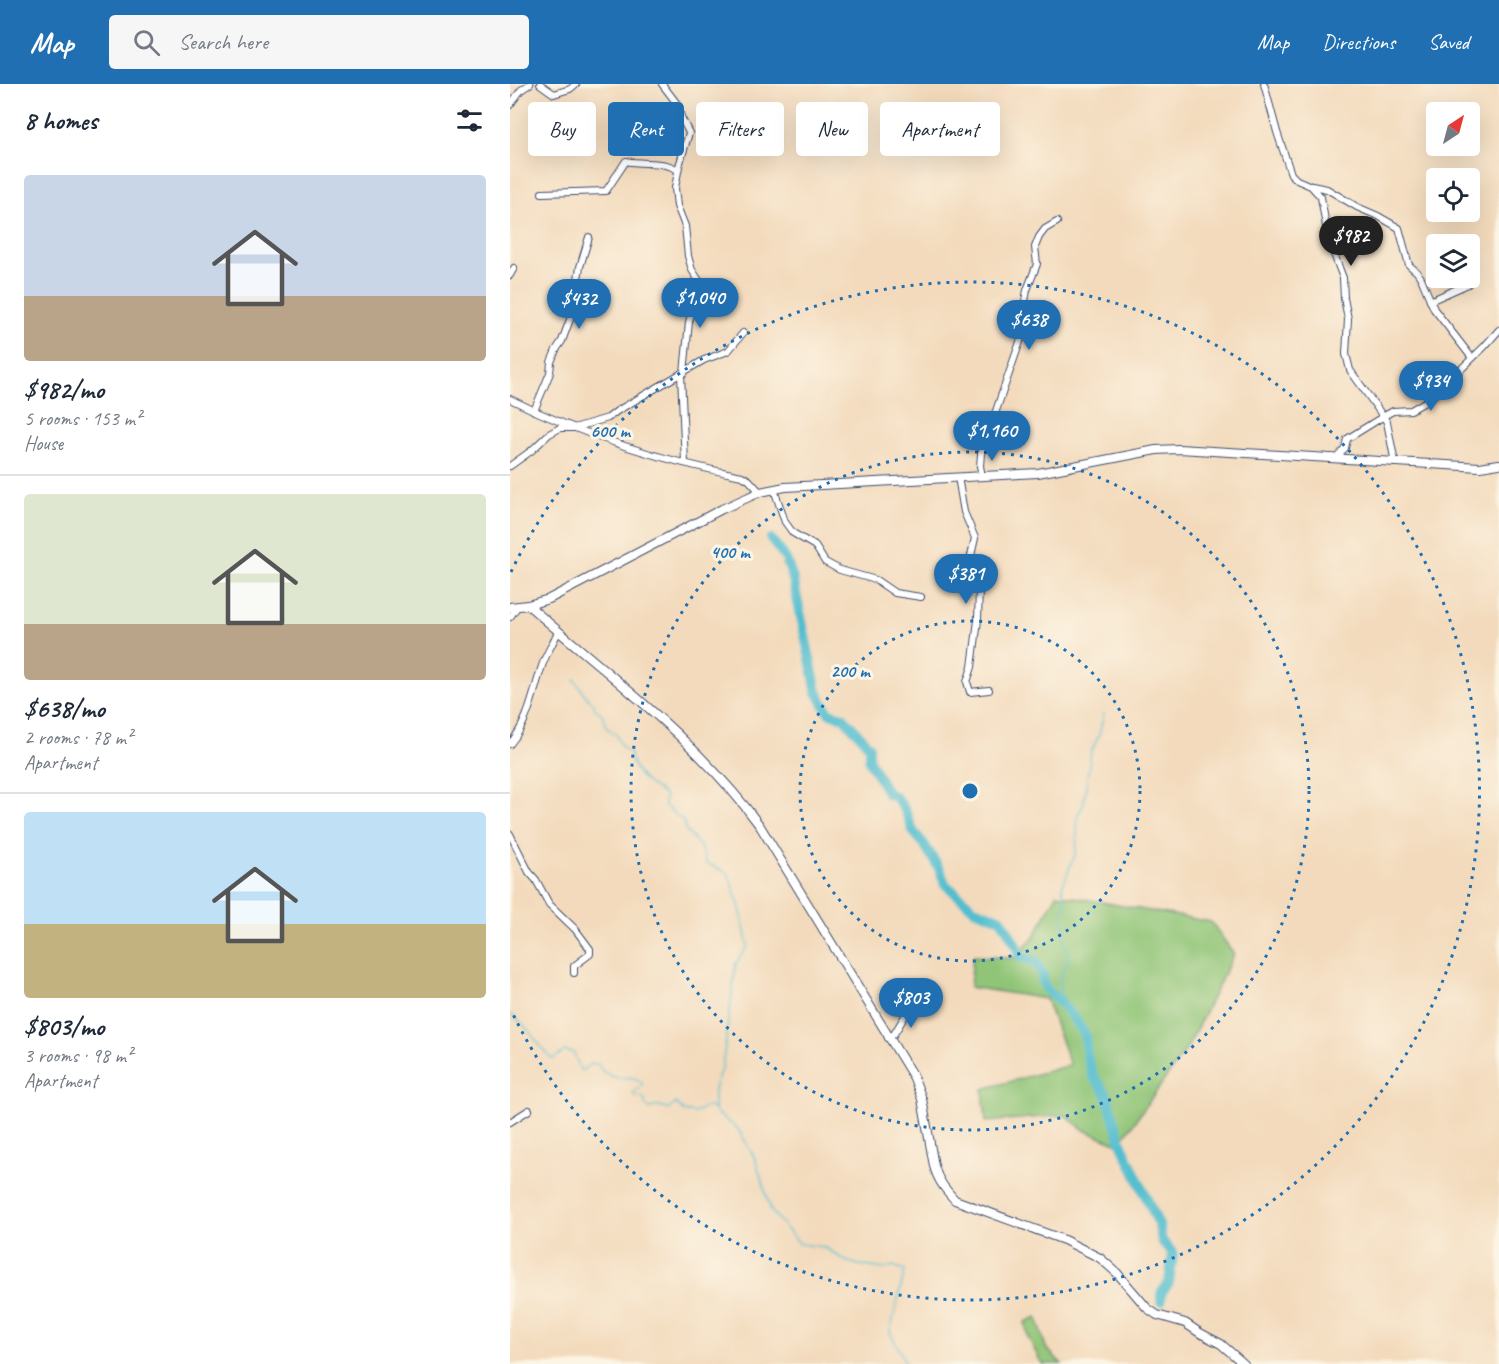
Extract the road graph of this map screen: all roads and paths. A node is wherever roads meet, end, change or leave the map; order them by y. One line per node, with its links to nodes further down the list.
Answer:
1 (530, 84): 6 (street)
2 (540, 84): 3 (street)
3 (576, 84)
4 (662, 84): 7 (street)
5 (1264, 84): 8 (street)
6 (510, 105)
7 (678, 171): 9 (street); 19 (street)
8 (1311, 186): 15 (street); 22 (street)
9 (542, 193)
10 (1057, 222): 29 (street)
11 (589, 237): 21 (street)
12 (514, 267): 13 (street)
13 (510, 275)
14 (1459, 288): 15 (street)
15 (1430, 301): 18 (street)
16 (1499, 330): 18 (street)
17 (743, 333): 19 (street)
18 (1472, 358): 22 (street)
19 (682, 374): 23 (street); 25 (street)
20 (510, 399): 21 (street)
21 (534, 411): 23 (street)
22 (1384, 416): 24 (street); 26 (street)
23 (574, 428): 25 (street); 28 (street)
24 (1335, 459): 26 (street); 29 (street)
25 (685, 463): 32 (street)
26 (1395, 463): 27 (street)
27 (1499, 464)
28 (510, 466)
29 (982, 476): 30 (street)
30 (958, 477): 31 (street); 38 (street)
31 (774, 489): 32 (street); 33 (street)
32 (760, 492): 34 (street)
33 (921, 597)
34 (528, 605): 35 (street); 37 (street)
35 (513, 607): 36 (street)
36 (510, 617)
37 (558, 632): 39 (street); 43 (street)
38 (990, 690)
39 (510, 744)
40 (510, 834): 41 (street)
41 (574, 973)
42 (914, 1001): 43 (street)
43 (888, 1038): 46 (street)
44 (528, 1110): 45 (street)
45 (510, 1122)
46 (1244, 1364)

